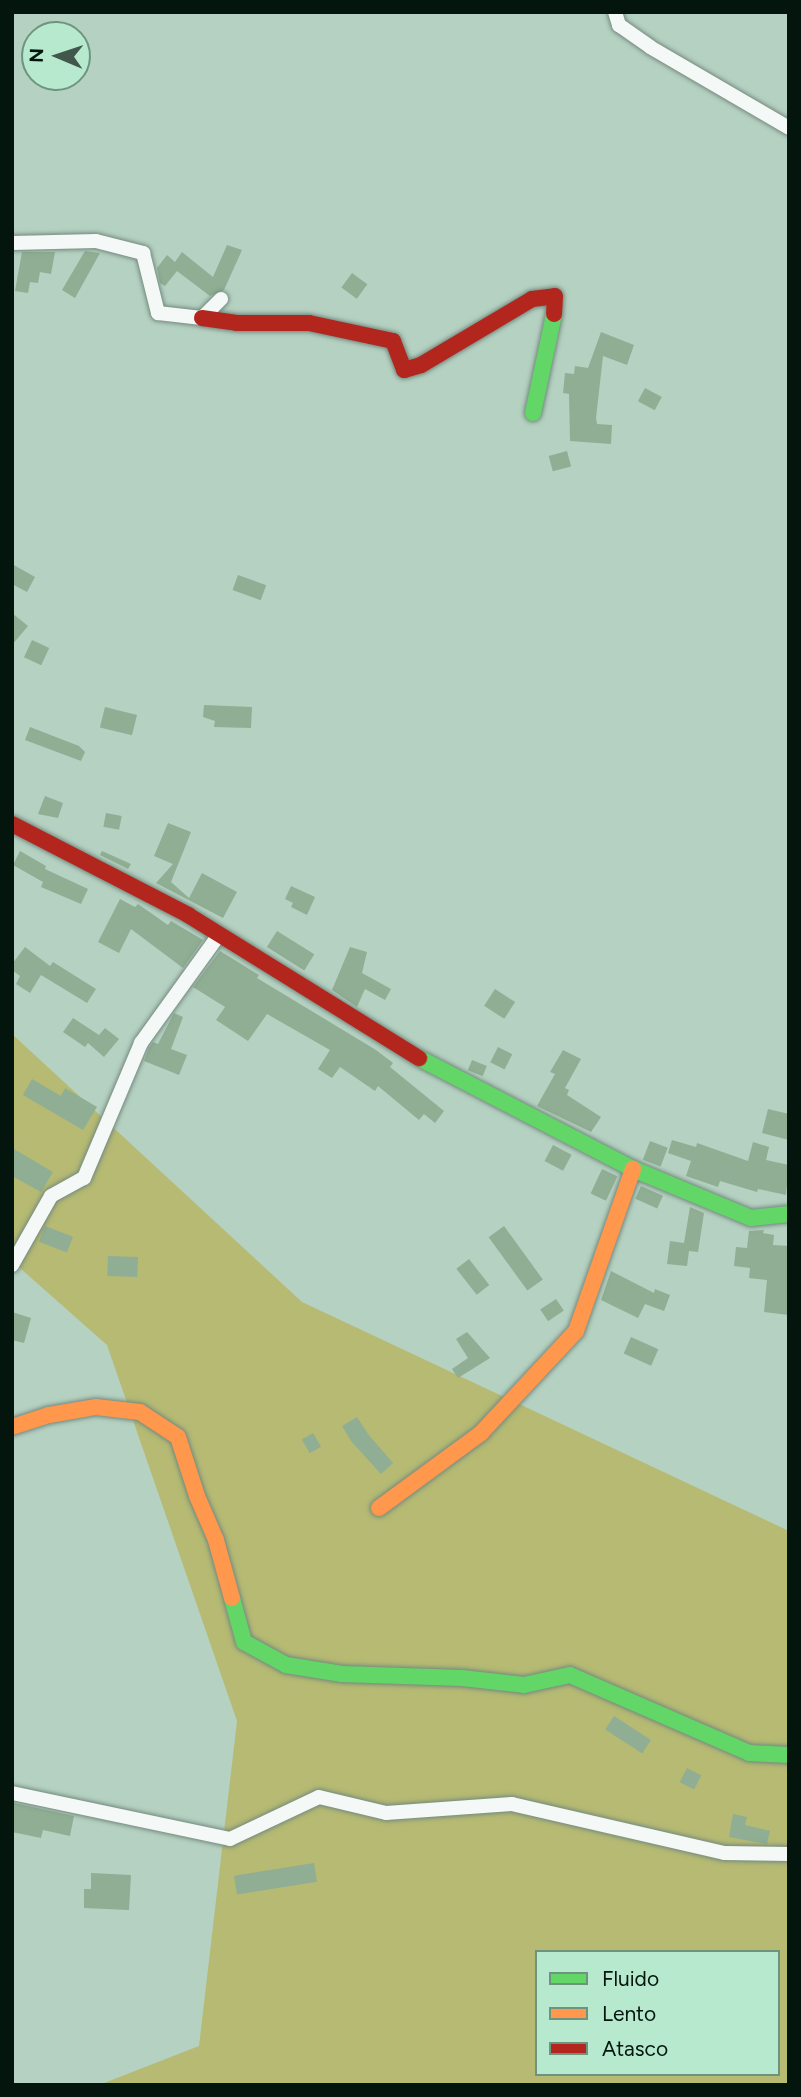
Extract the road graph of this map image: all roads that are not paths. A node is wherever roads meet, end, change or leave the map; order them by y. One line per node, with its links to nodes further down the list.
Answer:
1 (615, 12): 2 (street)
2 (789, 128)
3 (12, 243): 5 (street)
4 (220, 299): 5 (street)
5 (202, 318): 6 (street)
6 (533, 413)
7 (12, 824): 8 (street)
8 (219, 935): 9 (street); 11 (street)
9 (633, 1170): 10 (street); 13 (street)
10 (789, 1214)
11 (12, 1265)
12 (12, 1427): 14 (street)
13 (379, 1508)
14 (789, 1755)
15 (12, 1793): 16 (street)
16 (789, 1854)

